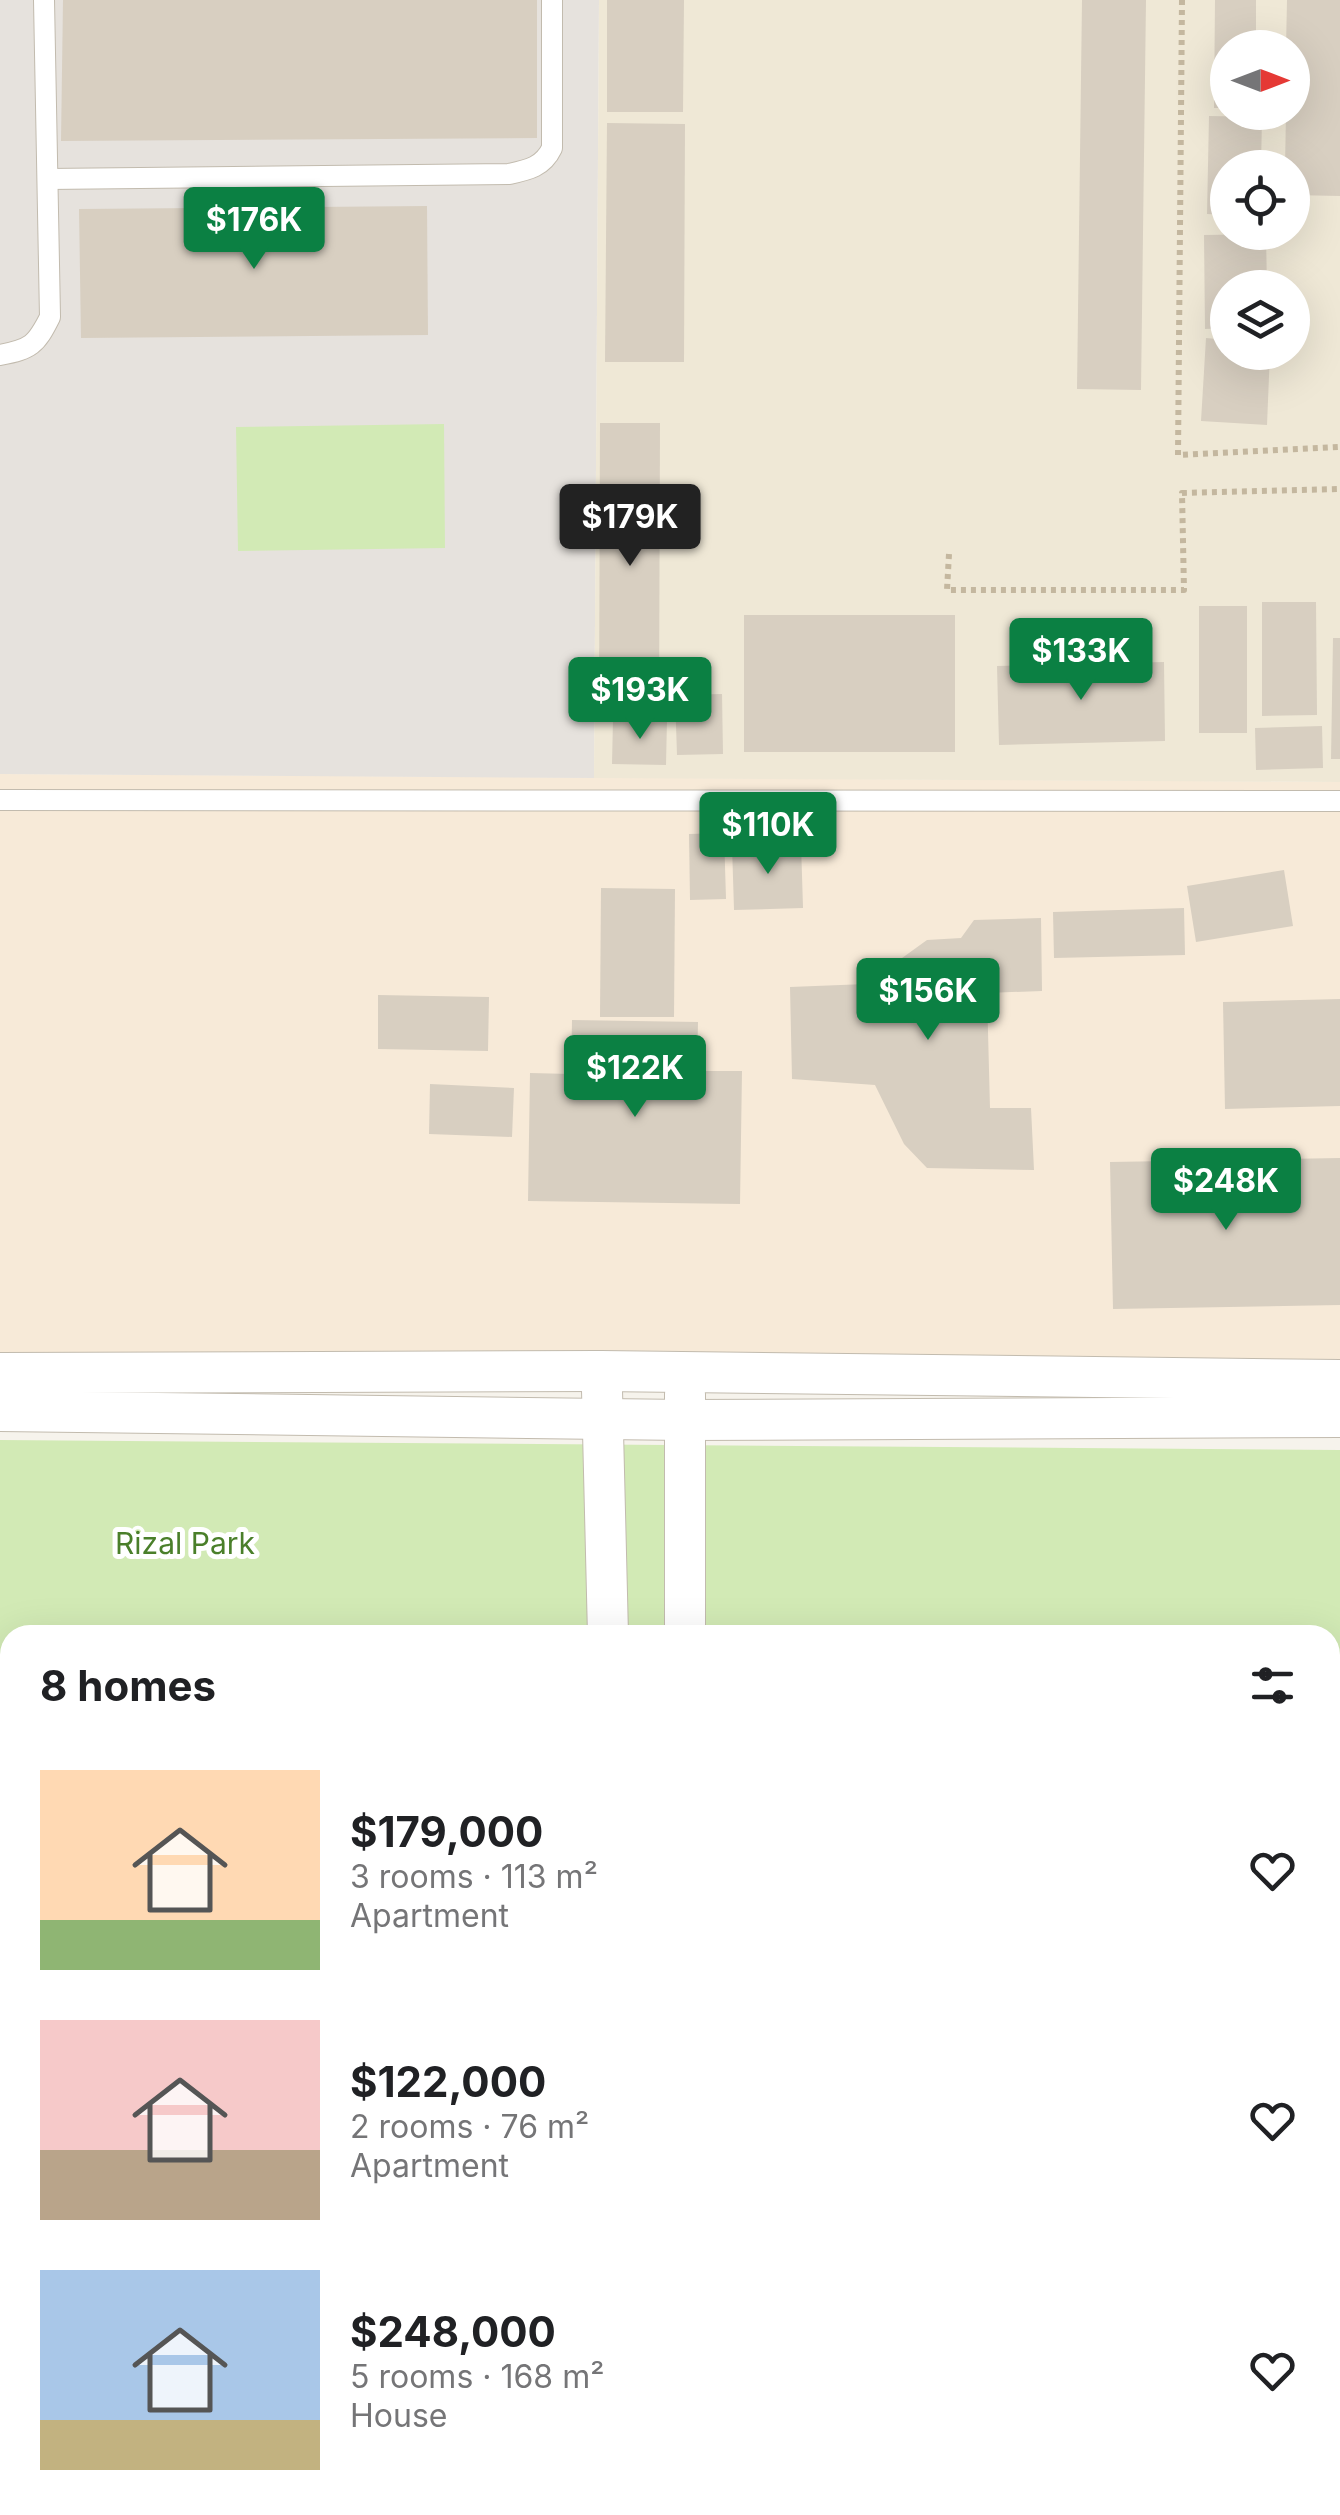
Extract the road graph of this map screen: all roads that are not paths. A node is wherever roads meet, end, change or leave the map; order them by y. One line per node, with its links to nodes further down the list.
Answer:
1 (44, 0): 3 (lane)
2 (552, 0): 3 (lane)
3 (48, 180): 4 (lane)
4 (0, 355)
5 (0, 800): 6 (lane)
6 (1340, 801)
7 (0, 1372): 8 (street)
8 (602, 1372): 9 (street); 13 (street)
9 (686, 1373): 10 (street); 14 (street)
10 (1340, 1380)
11 (0, 1411): 13 (street)
12 (1340, 1417): 14 (street)
13 (604, 1418): 14 (street); 15 (street)
14 (684, 1420): 16 (street)
15 (608, 1625)
16 (686, 1625)

